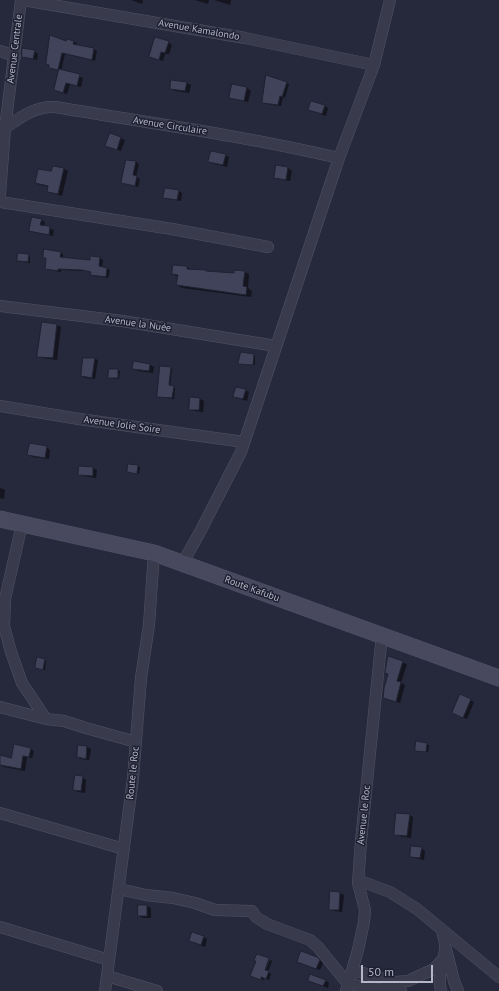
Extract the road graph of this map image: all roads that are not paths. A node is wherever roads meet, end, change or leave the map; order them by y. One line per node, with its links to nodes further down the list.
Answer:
1 (22, 0): 4 (street, Avenue Centrale); 5 (street, Avenue Kamalondo)
2 (390, 0): 5 (street)
3 (0, 51): 4 (street)
4 (15, 56): 6 (street, Avenue Centrale)
5 (374, 65): 7 (street)
6 (3, 127): 7 (street, Avenue Circulaire); 8 (street, Avenue Centrale)
7 (339, 158): 13 (street)
8 (1, 180): 9 (street, Avenue Centrale)
9 (0, 194)
10 (0, 202): 11 (street)
11 (268, 247)
12 (0, 306): 13 (street, Avenue la Nuée)
13 (276, 346): 15 (street)
14 (0, 406): 15 (street, Avenue Jolie Soire)
15 (244, 442): 19 (street)
16 (0, 519): 17 (main road, Route Kafubu)
17 (22, 524): 18 (main road, Route Kafubu); 23 (street)
18 (154, 553): 19 (main road, Route Kafubu); 24 (street, Route le Roc)
19 (182, 564): 20 (main road, Route Kafubu)
20 (382, 635): 21 (main road, Route Kafubu); 27 (street, Avenue le Roc)
21 (499, 678)
22 (0, 707): 23 (street)
23 (46, 719): 24 (street)
24 (136, 742): 26 (street, Route le Roc)
25 (0, 813): 26 (street)
26 (124, 849): 28 (street, Route le Roc)
27 (358, 880): 30 (street); 34 (street, Avenue le Roc)
28 (119, 889): 32 (street, Route le Roc); 37 (street)
29 (0, 927): 32 (street)
30 (442, 930): 31 (street); 36 (street)
31 (446, 948): 33 (street); 42 (street)
32 (109, 960): 35 (street, Route le Roc)
33 (442, 960): 34 (street); 41 (street)
34 (352, 970): 37 (street, Avenue le Roc)
35 (107, 976): 38 (street, Route le Roc); 39 (street)
36 (499, 977)
37 (347, 987): 40 (street)
38 (105, 991)
39 (157, 991)
40 (401, 991)
41 (441, 991)
42 (458, 991)

